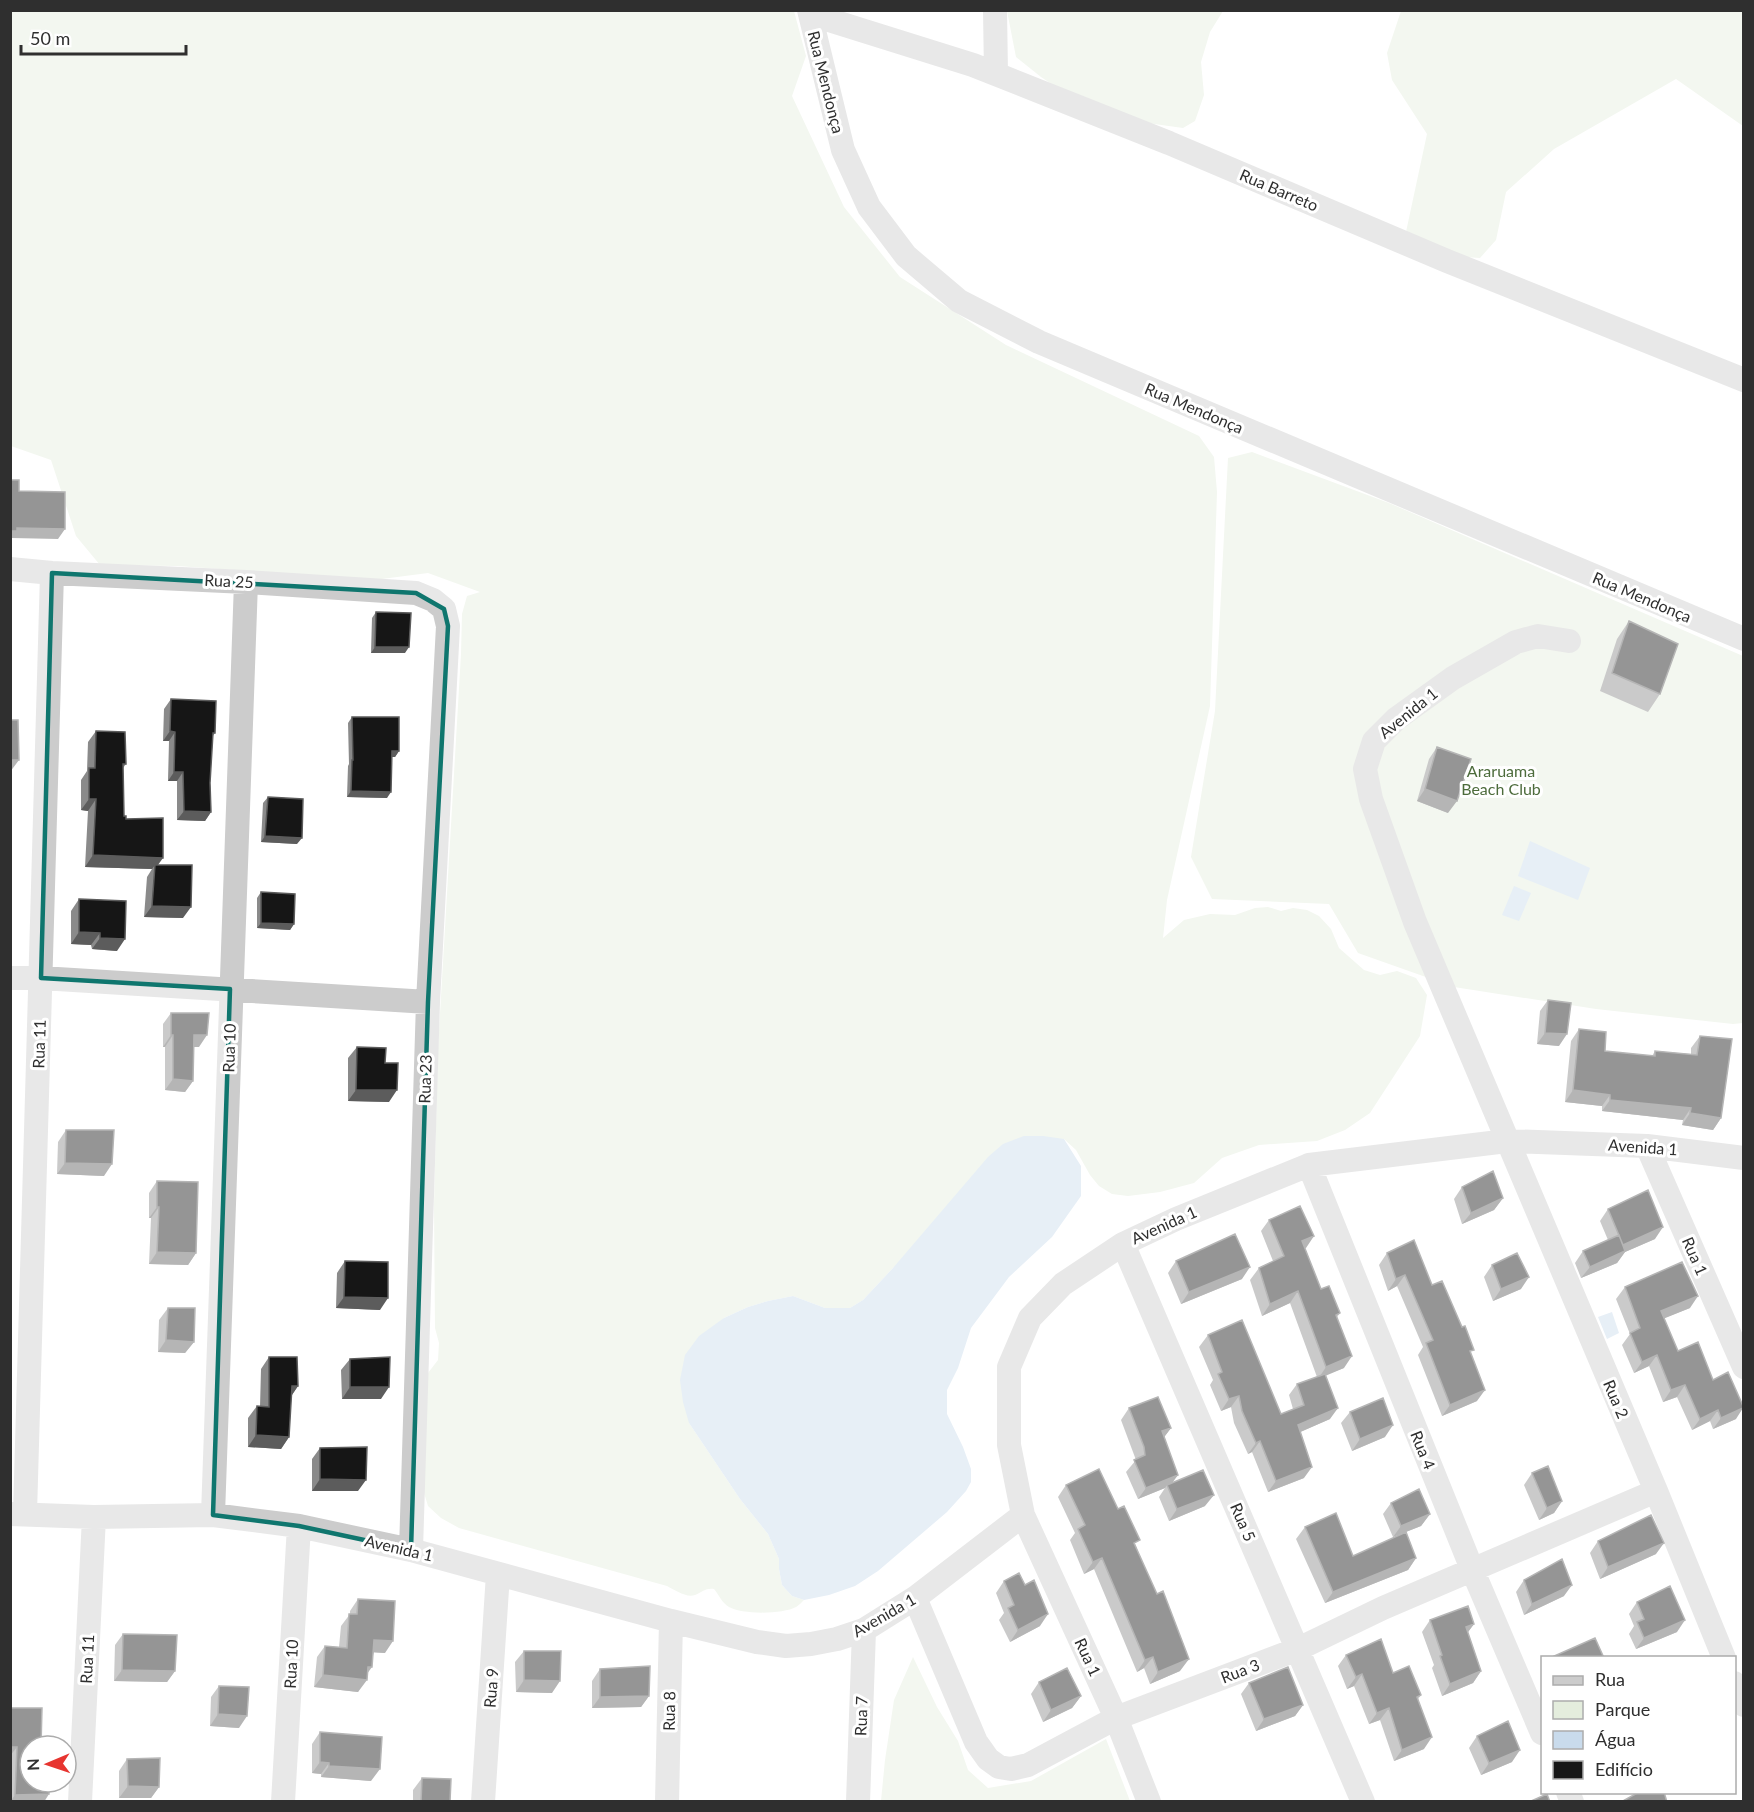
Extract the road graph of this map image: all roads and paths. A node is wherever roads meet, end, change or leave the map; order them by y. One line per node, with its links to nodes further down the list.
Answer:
1 (995, 10): 3 (street)
2 (809, 12): 3 (street, Rua Barreto); 9 (street, Rua Mendonça)
3 (996, 74): 4 (street, Rua Barreto)
4 (1743, 380)
5 (10, 569): 6 (street, Rua 25)
6 (52, 573): 7 (street, Rua 25); 12 (street, Rua 11)
7 (246, 582): 8 (street, Rua 25); 13 (street, Rua 10)
8 (444, 609): 14 (street, Rua 23)
9 (1743, 639)
10 (1569, 641): 15 (street, Avenida 1)
11 (10, 978): 12 (street)
12 (41, 978): 13 (street); 22 (street, Rua 11)
13 (231, 989): 14 (street); 23 (street, Rua 10)
14 (428, 1002): 27 (street, Rua 23)
15 (1507, 1141): 16 (street, Avenida 1); 18 (street, Avenida 1); 21 (street, Rua 2)
16 (1647, 1146): 17 (street, Avenida 1); 20 (street, Rua 1)
17 (1743, 1158)
18 (1309, 1165): 19 (street, Avenida 1); 28 (street, Rua 4)
19 (1123, 1244): 24 (street, Avenida 1); 33 (street, Rua 5)
20 (1743, 1367)
21 (1656, 1491): 28 (street, Rua 3); 34 (street, Rua 2)
22 (18, 1514): 25 (street, Avenida 1)
23 (213, 1515): 25 (street, Avenida 1); 26 (street, Avenida 1)
24 (1023, 1515): 30 (street, Avenida 1); 37 (street, Rua 1)
25 (94, 1517): 39 (street, Rua 11)
26 (299, 1526): 27 (street, Avenida 1); 40 (street, Rua 10)
27 (411, 1550): 29 (street, Avenida 1)
28 (1472, 1569): 33 (street, Rua 3); 38 (street, Rua 4)
29 (498, 1574): 31 (street, Avenida 1); 41 (street, Rua 9)
30 (915, 1598): 32 (street, Avenida 1); 37 (street, Rua 3)
31 (671, 1621): 32 (street, Avenida 1); 42 (street, Rua 8)
32 (864, 1630): 43 (street, Rua 7)
33 (1298, 1649): 37 (street, Rua 3); 45 (street, Rua 5)
34 (1723, 1656)
35 (1736, 1688): 36 (street)
36 (1743, 1705)
37 (1116, 1718): 44 (street, Rua 1)
38 (1541, 1731)
39 (80, 1802)
40 (283, 1802)
41 (483, 1802)
42 (667, 1802)
43 (858, 1802)
44 (1149, 1802)
45 (1363, 1802)

